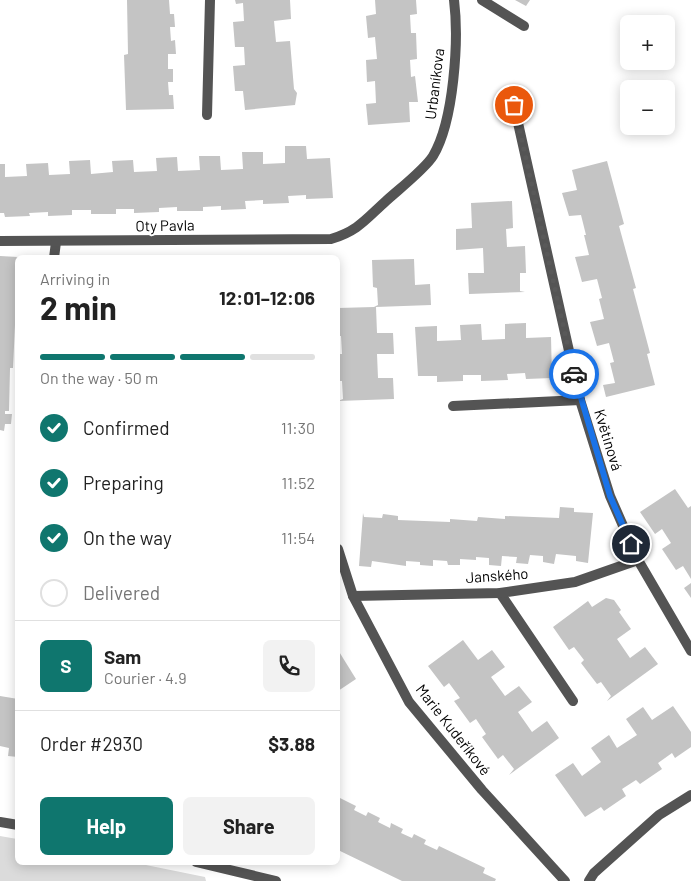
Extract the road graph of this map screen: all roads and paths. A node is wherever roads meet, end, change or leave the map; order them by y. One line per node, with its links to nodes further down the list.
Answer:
1 (210, 0): 6 (street)
2 (454, 0): 7 (street, Urbaníkova)
3 (482, 0): 4 (street)
4 (524, 26)
5 (514, 105): 11 (street, Květinová)
6 (207, 115)
7 (331, 239): 9 (street, Oty Pavla)
8 (0, 241): 9 (street, Oty Pavla)
9 (56, 242): 10 (street)
10 (54, 255)
11 (580, 400): 12 (street); 14 (street, Květinová)
12 (453, 406)
13 (340, 555): 16 (street, Marie Kudeříkové)
14 (638, 560): 15 (street, Janského); 17 (street, Květinová)
15 (500, 593): 16 (street, Janského); 18 (street)
16 (353, 596): 24 (street, Marie Kudeříkové)
17 (691, 651)
18 (573, 701)
19 (691, 795): 25 (street)
20 (0, 822): 21 (street)
21 (15, 824)
22 (209, 865): 23 (street)
23 (276, 881)
24 (565, 881)
25 (589, 881)

